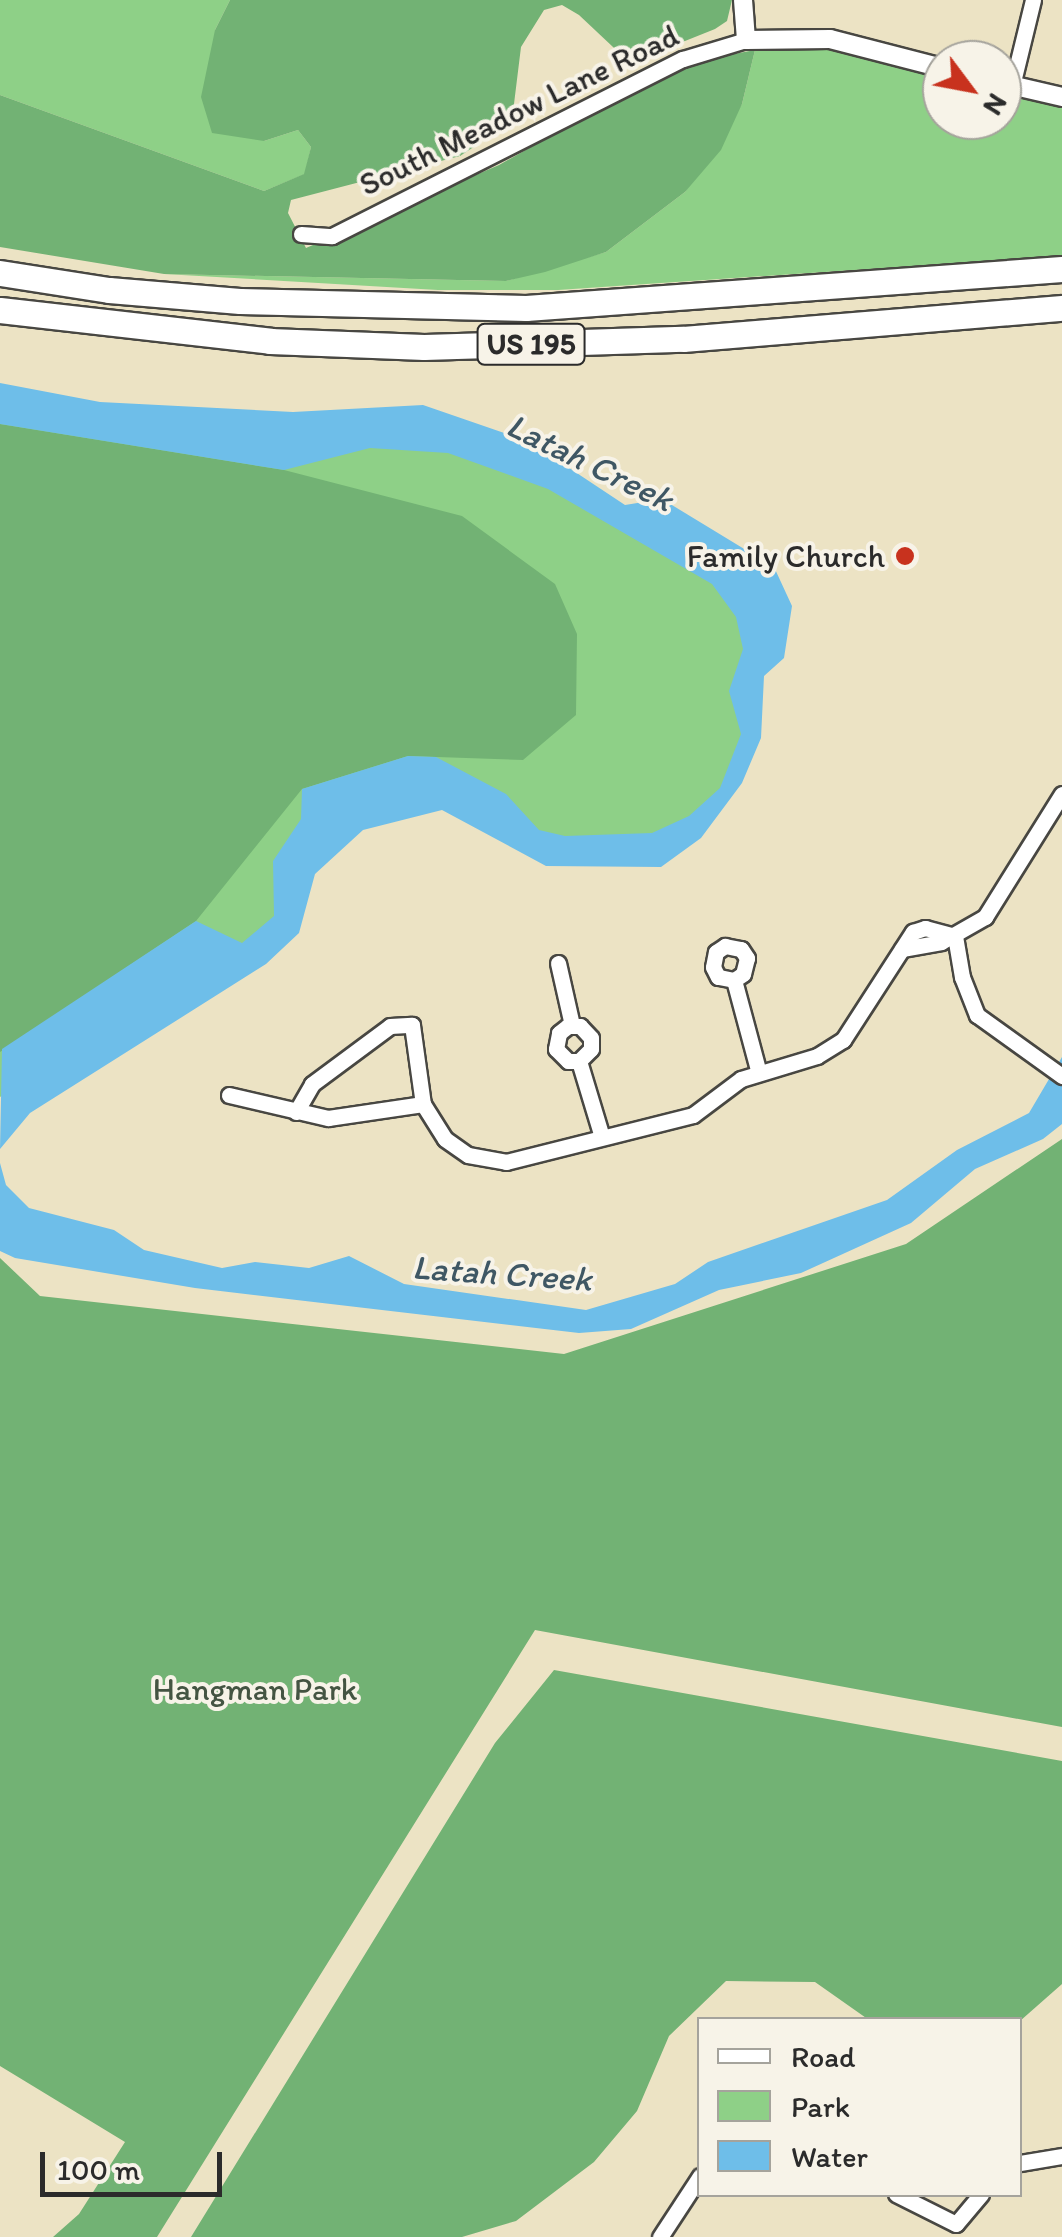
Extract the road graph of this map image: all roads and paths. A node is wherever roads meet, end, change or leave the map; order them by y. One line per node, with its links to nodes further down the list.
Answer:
1 (743, 0): 3 (street)
2 (1033, 0): 4 (street)
3 (746, 40): 5 (street, South Meadow Lane Road); 8 (street, South Meadow Lane Road)
4 (1021, 40)
5 (922, 63)
6 (1022, 88): 7 (street)
7 (1062, 97)
8 (301, 234)
9 (1062, 268): 10 (highway, US 195)
10 (0, 273)
11 (1062, 308): 12 (highway, US 195)
12 (0, 310)
13 (1062, 794): 14 (street)
14 (955, 936): 19 (street); 20 (street)
15 (558, 963): 17 (street)
16 (734, 980): 19 (street)
17 (572, 1025): 18 (street); 18 (street)
18 (580, 1060): 24 (street)
19 (759, 1072): 24 (street)
20 (1062, 1076)
21 (228, 1096): 23 (street)
22 (423, 1104): 23 (street); 23 (street); 24 (street)
23 (296, 1112)
24 (602, 1137)
25 (1062, 2156): 26 (street)
26 (1022, 2163)
27 (697, 2181): 31 (street)
28 (901, 2197): 30 (street)
29 (978, 2197): 30 (street)
30 (960, 2230)
31 (660, 2237)

